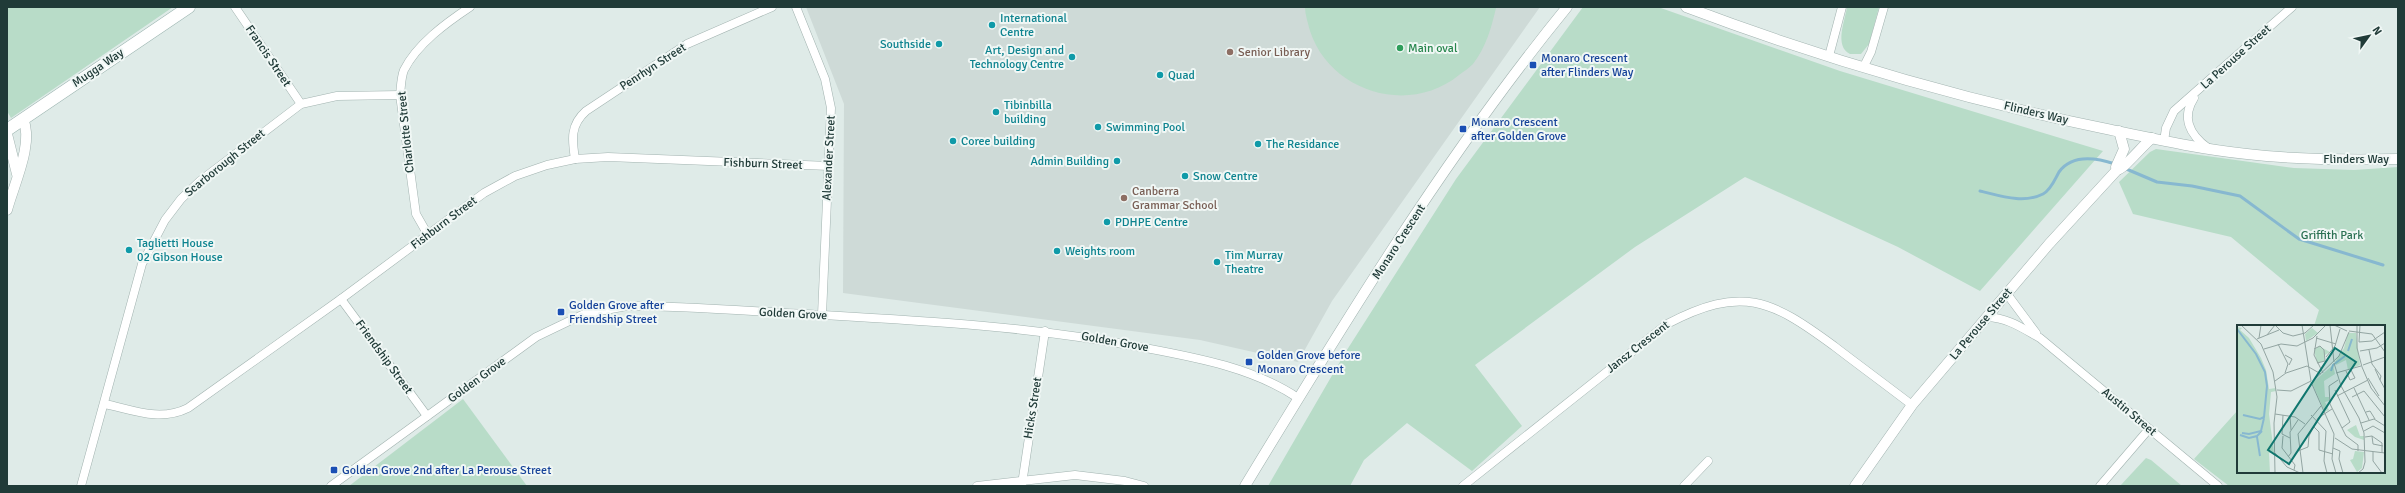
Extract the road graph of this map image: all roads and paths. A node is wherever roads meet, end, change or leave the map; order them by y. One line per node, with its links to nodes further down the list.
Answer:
1 (189, 7): 16 (main road, Mugga Way)
2 (235, 7): 15 (street, Francis Street)
3 (470, 7): 14 (street, Charlotte Street)
4 (772, 7): 23 (street, Penrhyn Street)
5 (796, 7): 27 (street, Alexander Street)
6 (1567, 7): 37 (street, Monaro Crescent)
7 (1686, 7): 11 (street, Flinders Way)
8 (1842, 7): 11 (street)
9 (1884, 7): 12 (street)
10 (2292, 7): 13 (street, La Perouse Street)
11 (1829, 56): 12 (street, Flinders Way)
12 (1864, 66): 18 (street, Flinders Way)
13 (2198, 92): 21 (street, La Perouse Street); 22 (street, La Perouse Street)
14 (400, 95): 15 (street, Scarborough Street); 30 (street, Charlotte Street)
15 (301, 104): 38 (street, Scarborough Street)
16 (23, 119): 17 (main road, Mugga Way); 28 (street)
17 (7, 130)
18 (2119, 131): 20 (street, Flinders Way); 26 (street)
19 (7, 134): 28 (street)
20 (2152, 138): 21 (street, Flinders Way); 26 (street, La Perouse Street)
21 (2164, 141): 22 (street, Flinders Way)
22 (2210, 149): 24 (street, Flinders Way)
23 (575, 159): 27 (street, Fishburn Street); 30 (street, Fishburn Street)
24 (2398, 159)
25 (7, 161): 28 (street)
26 (2124, 162): 31 (street, La Perouse Street)
27 (829, 166): 33 (street, Alexander Street)
28 (17, 174): 29 (street)
29 (7, 210)
30 (428, 235): 32 (street, Fishburn Street)
31 (2006, 294): 34 (street, La Perouse Street); 36 (street, Austin Street)
32 (341, 299): 38 (street, Fishburn Street); 40 (street, Friendship Street)
33 (822, 315): 35 (street, Golden Grove); 40 (street, Golden Grove)
34 (1987, 317): 36 (street, Austin Street); 39 (street, La Perouse Street)
35 (1045, 331): 37 (street, Golden Grove); 43 (street, Hicks Street)
36 (2040, 338): 41 (street, Austin Street)
37 (1298, 398): 48 (street, Monaro Crescent)
38 (105, 404): 44 (street, Scarborough Street)
39 (1912, 405): 49 (street, Jansz Crescent); 51 (street, La Perouse Street)
40 (427, 416): 45 (street, Golden Grove)
41 (2149, 429): 52 (street); 53 (street, Austin Street)
42 (1708, 461): 50 (street)
43 (1022, 483): 46 (street); 47 (street)
44 (81, 486)
45 (331, 486)
46 (977, 486)
47 (1144, 486)
48 (1245, 486)
49 (1463, 486)
50 (1684, 486)
51 (1855, 486)
52 (2100, 486)
53 (2218, 486)

